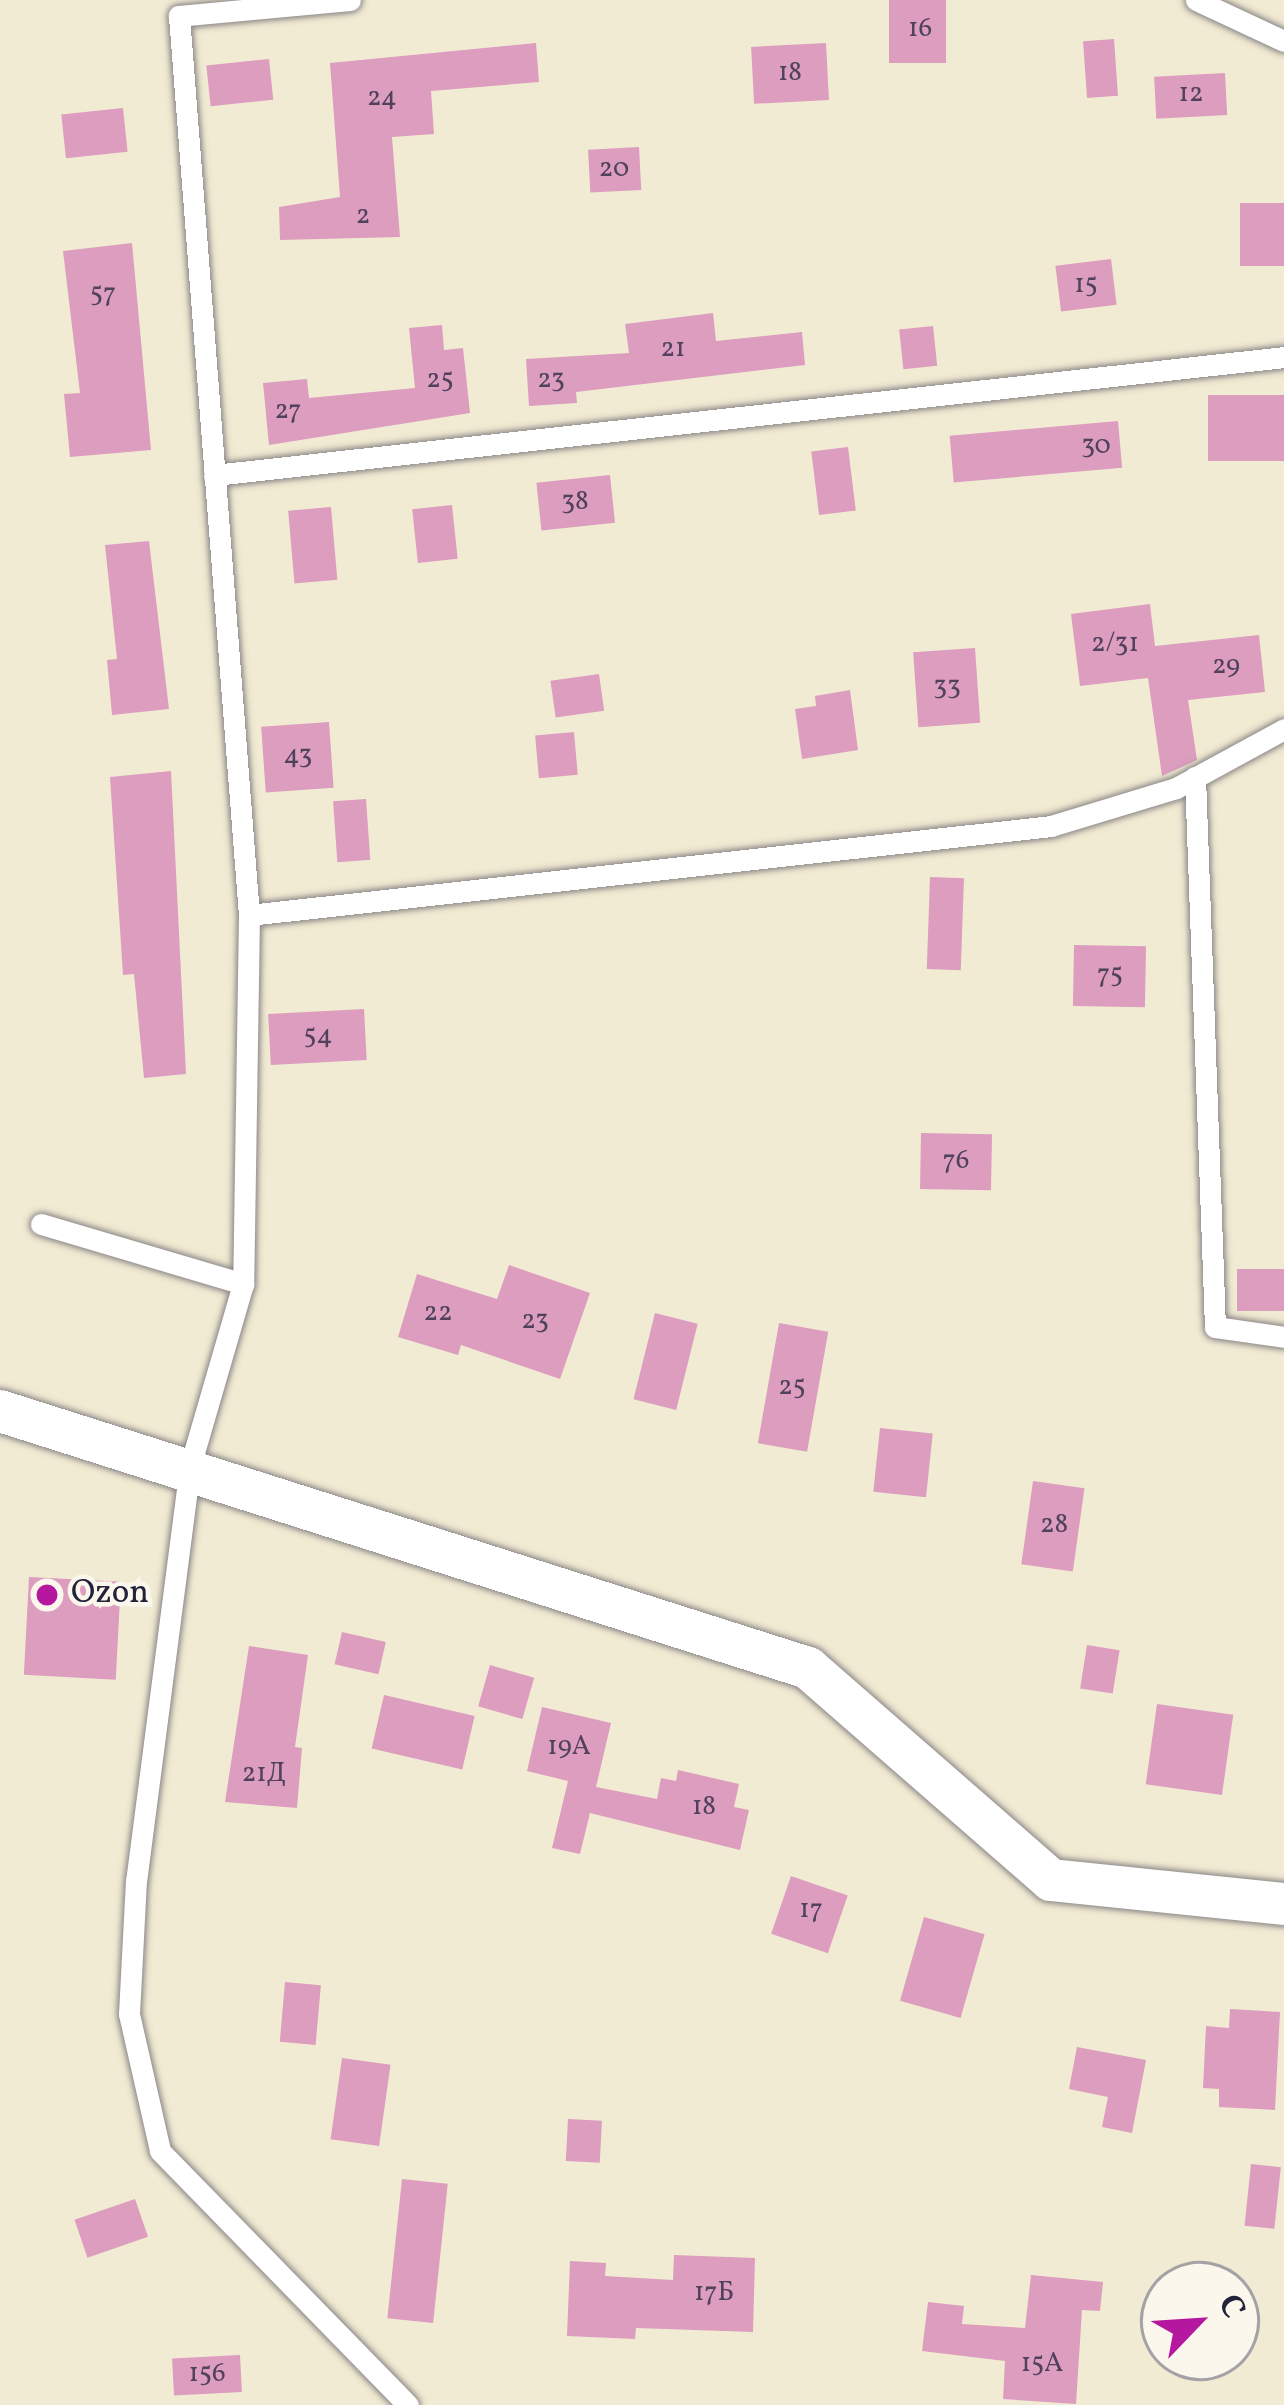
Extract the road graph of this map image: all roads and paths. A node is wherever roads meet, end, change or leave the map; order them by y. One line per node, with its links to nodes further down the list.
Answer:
1 (350, 0): 5 (lane)
2 (1196, 0): 3 (lane)
3 (1284, 41)
4 (1284, 357): 5 (lane)
5 (214, 475): 8 (lane)
6 (1284, 729): 7 (lane)
7 (1195, 777): 8 (lane); 11 (lane)
8 (249, 915): 10 (lane)
9 (41, 1224): 10 (lane)
10 (243, 1285): 13 (lane)
11 (1284, 1337)
12 (0, 1411): 13 (street)
13 (190, 1466): 14 (street); 15 (lane)
14 (1284, 1904)
15 (408, 2405)

